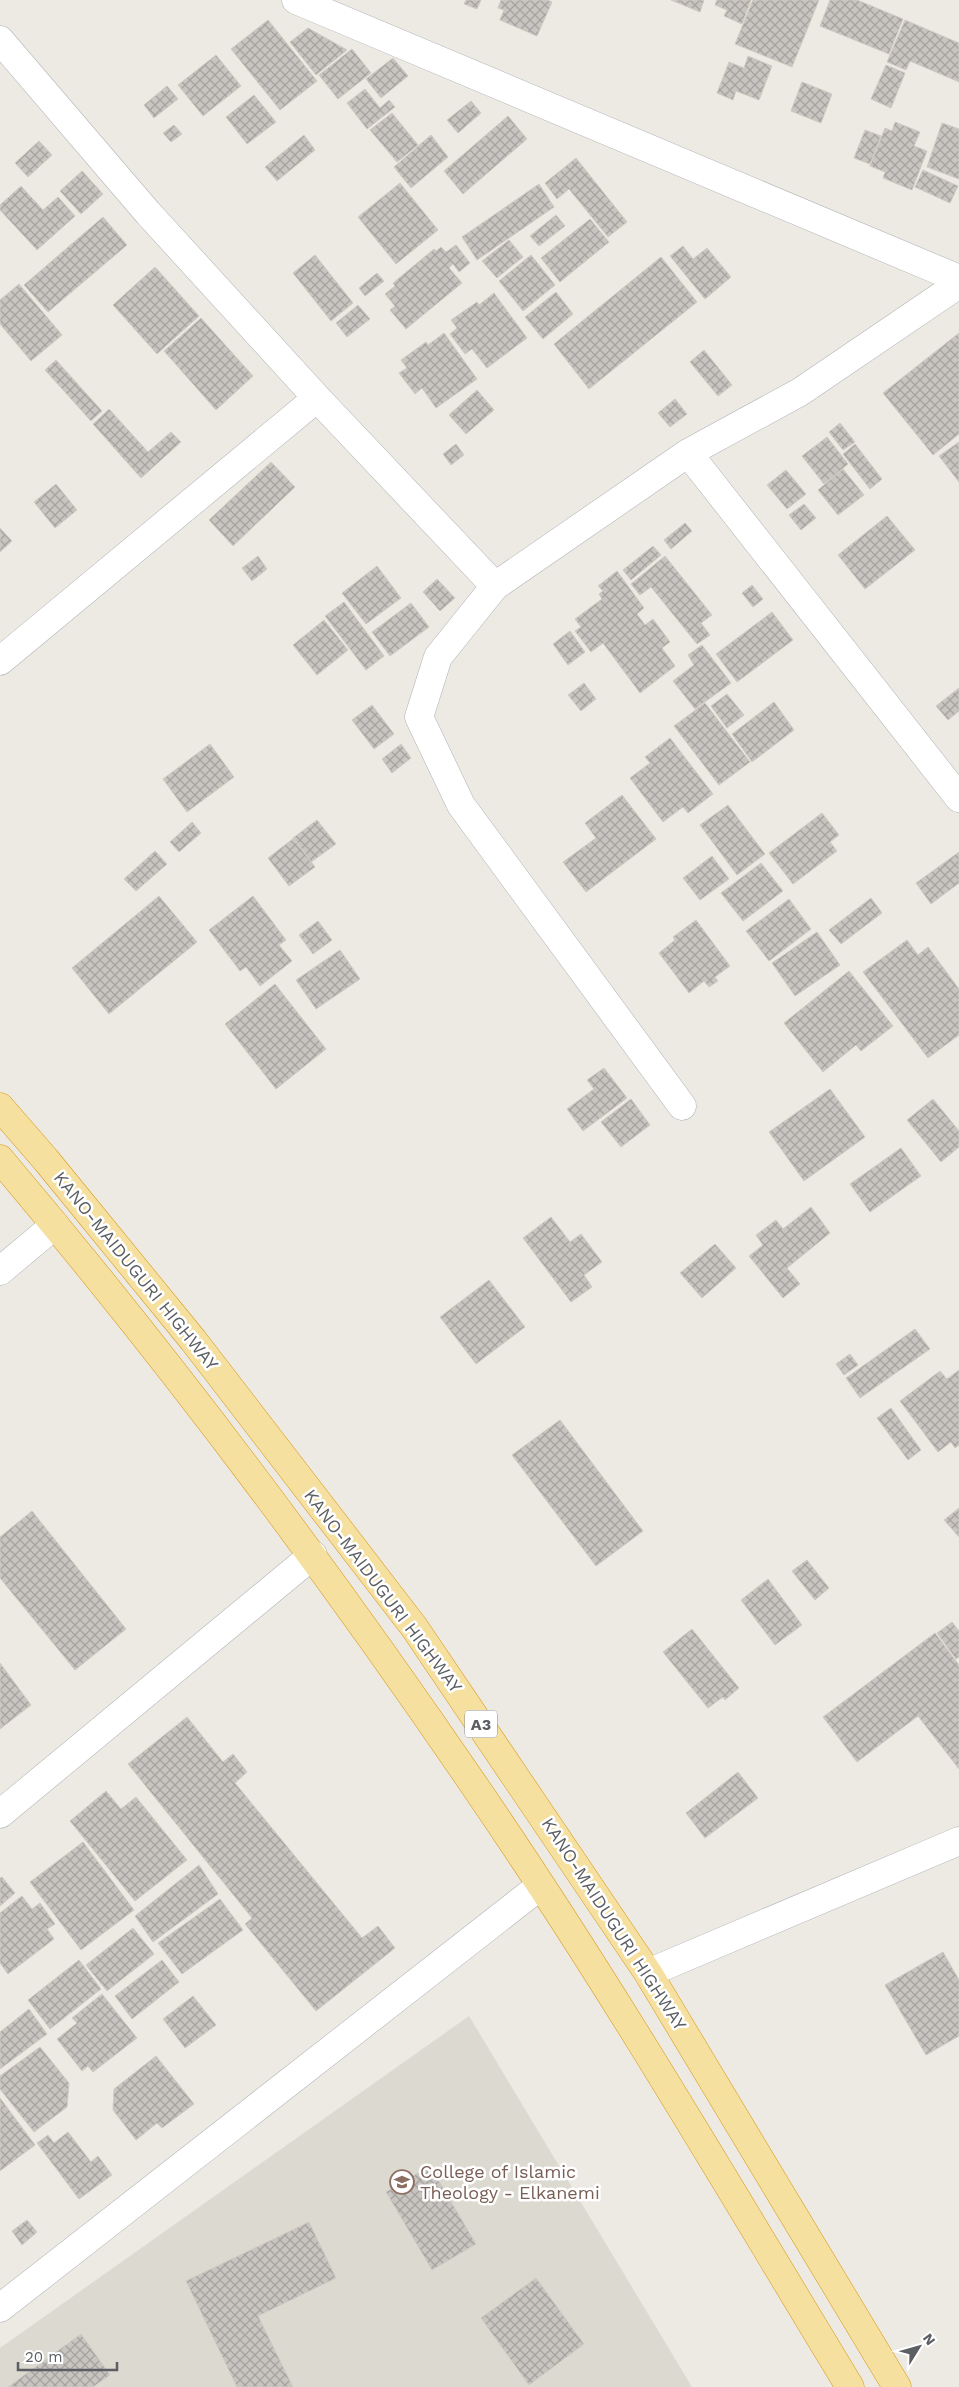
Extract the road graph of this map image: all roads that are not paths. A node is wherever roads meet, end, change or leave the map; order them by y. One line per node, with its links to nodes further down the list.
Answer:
1 (296, 0): 3 (street)
2 (0, 40): 5 (street)
3 (959, 279)
4 (959, 284): 6 (street)
5 (317, 398): 7 (street); 8 (street)
6 (688, 453): 7 (street); 9 (street)
7 (495, 586): 10 (street)
8 (0, 660)
9 (959, 798)
10 (682, 1106)
11 (0, 1107): 19 (highway, KANO-MAIDUGURI HIGHWAY / A3)
12 (0, 1159): 13 (highway, KANO-MAIDUGURI HIGHWAY / A3)
13 (55, 1225): 14 (street); 15 (highway, KANO-MAIDUGURI HIGHWAY / A3)
14 (0, 1271)
15 (313, 1555): 16 (street); 18 (highway, KANO-MAIDUGURI HIGHWAY / A3)
16 (0, 1814)
17 (959, 1841): 19 (street)
18 (540, 1886): 20 (street); 21 (highway, KANO-MAIDUGURI HIGHWAY / A3)
19 (648, 1972): 22 (highway, KANO-MAIDUGURI HIGHWAY / A3)
20 (0, 2308)
21 (850, 2387)
22 (897, 2387)

